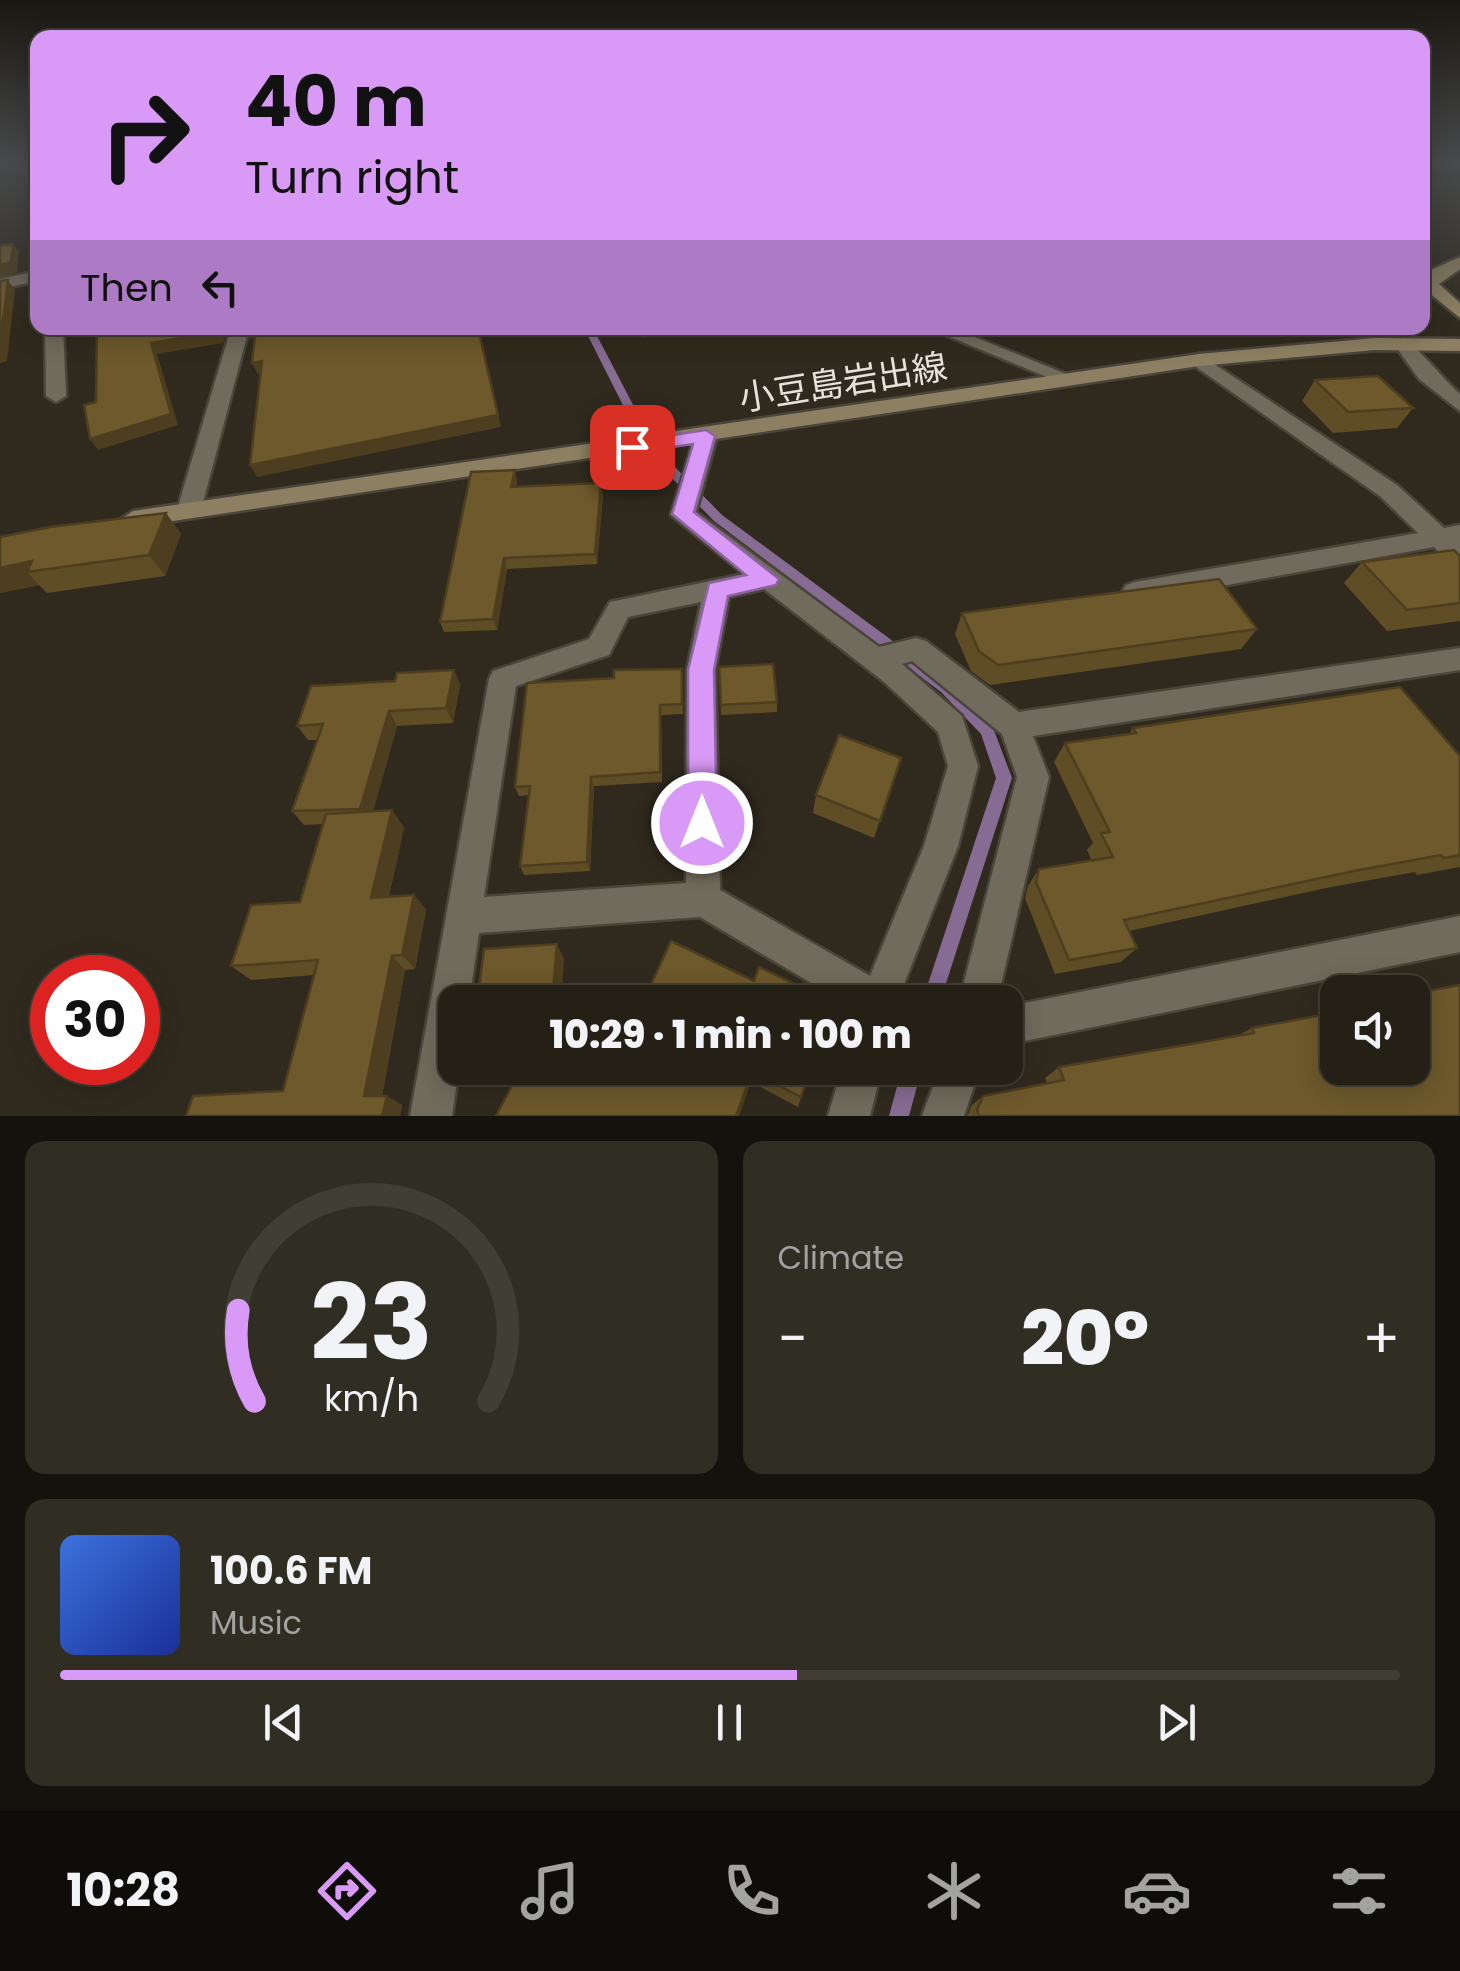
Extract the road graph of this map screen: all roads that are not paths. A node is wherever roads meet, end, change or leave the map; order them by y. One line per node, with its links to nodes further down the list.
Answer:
1 (1460, 262): 6 (main road)
2 (30, 278): 3 (street)
3 (0, 284)
4 (1460, 286): 6 (main road)
5 (1430, 294): 6 (street)
6 (1444, 298): 7 (main road)
7 (1460, 313)
8 (54, 335): 15 (street)
9 (238, 335): 18 (street)
10 (954, 335): 14 (street)
11 (1403, 344): 12 (main road, 小豆島岩出線); 13 (main road, 小豆島岩出線); 16 (street)
12 (1460, 345)
13 (1198, 360): 14 (main road, 小豆島岩出線); 20 (street)
14 (1071, 380): 17 (main road, 小豆島岩出線)
15 (56, 396)
16 (1460, 405)
17 (706, 436): 18 (main road, 小豆島岩出線); 22 (street)
18 (189, 510): 19 (main road, 小豆島岩出線)
19 (114, 522)
20 (1448, 535): 21 (street); 24 (street)
21 (1460, 558)
22 (768, 579): 23 (street); 26 (street)
23 (717, 589): 28 (street); 29 (street)
24 (1126, 594)
25 (1460, 659): 27 (street)
26 (875, 660): 27 (street); 32 (street)
27 (1014, 726): 33 (street)
28 (704, 899): 29 (street); 31 (street)
29 (464, 916): 37 (street)
30 (1460, 934): 34 (street)
31 (849, 985)
32 (885, 985)
33 (982, 985)
34 (1023, 1022)
35 (857, 1085): 38 (street)
36 (954, 1085): 39 (street)
37 (432, 1116)
38 (849, 1116)
39 (943, 1116)

